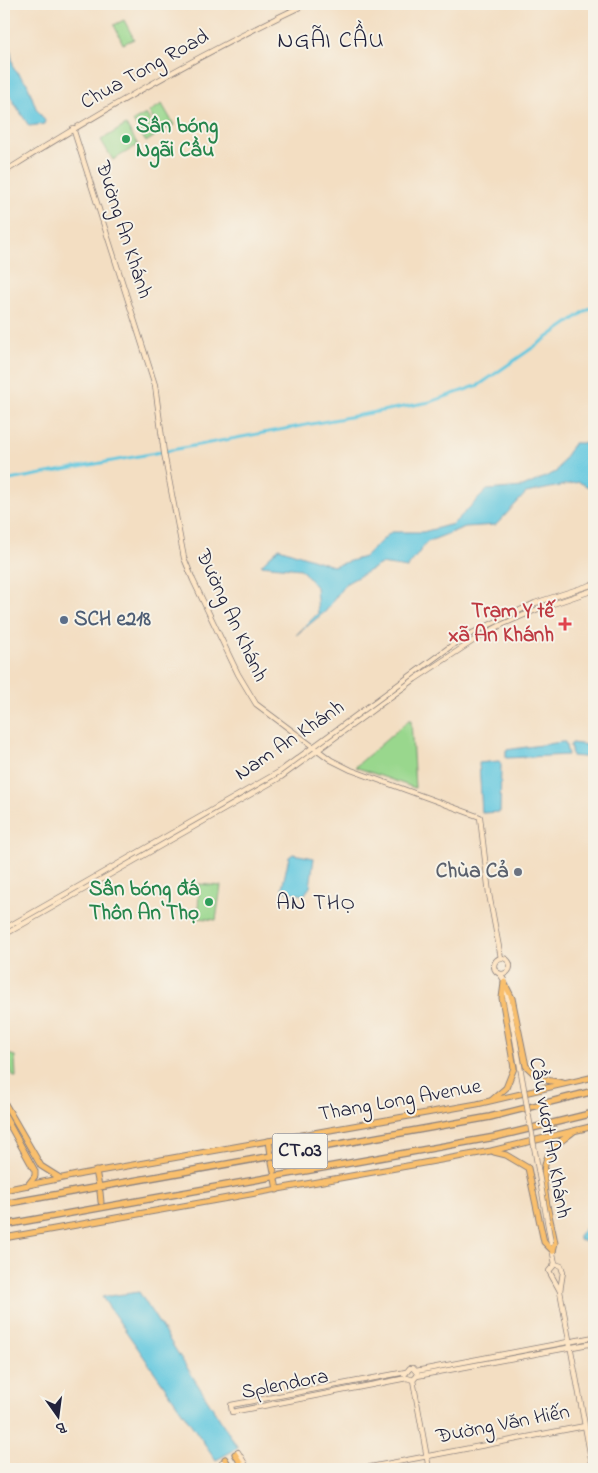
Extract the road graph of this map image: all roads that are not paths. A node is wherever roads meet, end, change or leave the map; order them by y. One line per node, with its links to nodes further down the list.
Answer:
1 (306, 4): 2 (street, Chua Tong Road)
2 (73, 128): 3 (street, Chua Tong Road); 8 (street, Đường An Khánh)
3 (4, 172)
4 (594, 584): 6 (street, Nam An Khánh)
5 (594, 590): 7 (street, Nam An Khánh)
6 (558, 595): 7 (street); 8 (street, Nam An Khánh)
7 (560, 601): 8 (street, Nam An Khánh)
8 (317, 749): 9 (street, Nam An Khánh); 12 (street, Đường An Khánh)
9 (193, 824): 10 (street, Nam An Khánh); 11 (street, Nam An Khánh)
10 (4, 929)
11 (4, 935)
12 (501, 958): 13 (street); 13 (street)
13 (503, 973): 14 (street)
14 (504, 981): 16 (main road); 18 (main road); 41 (street, Cầu vượt An Khánh, bridge)
15 (594, 1077): 16 (main road, Thang Long Avenue)
16 (569, 1083): 18 (main road, Thang Long Avenue)
17 (594, 1091): 36 (highway, CT.03)
18 (491, 1101): 24 (main road, Thang Long Avenue)
19 (4, 1102): 30 (main road)
20 (594, 1113): 39 (highway, CT.03)
21 (4, 1115): 32 (main road)
22 (594, 1126): 23 (main road)
23 (575, 1131): 25 (main road); 41 (main road)
24 (269, 1141): 26 (main road); 28 (main road, Thang Long Avenue)
25 (491, 1151): 34 (main road); 41 (main road)
26 (271, 1155)
27 (272, 1162): 29 (main road)
28 (96, 1172): 30 (main road, Thang Long Avenue); 35 (main road)
29 (274, 1172)
30 (60, 1178): 32 (main road, Thang Long Avenue)
31 (275, 1179): 34 (main road)
32 (28, 1186): 33 (main road, Thang Long Avenue)
33 (4, 1190)
34 (277, 1190): 38 (main road)
35 (102, 1202)
36 (4, 1204)
37 (103, 1209): 38 (main road)
38 (105, 1220): 40 (main road)
39 (4, 1225)
40 (4, 1238)
41 (553, 1251): 42 (street, Cầu vượt An Khánh)
42 (555, 1264): 43 (street); 44 (street)
43 (563, 1275): 44 (street); 45 (street)
44 (552, 1277): 45 (street)
45 (560, 1292): 48 (street)
46 (594, 1337): 48 (street)
47 (594, 1343): 48 (street)
48 (569, 1344): 50 (street); 51 (street)
49 (406, 1375): 49 (street, Splendora); 50 (street); 50 (street)
50 (415, 1376): 53 (street)
51 (585, 1426): 53 (street, Đường Văn Hiến); 61 (street)
52 (236, 1453): 57 (main road); 58 (street)
53 (427, 1456): 59 (street, Đường Văn Hiến); 60 (street)
54 (223, 1460): 55 (street); 56 (main road)
55 (226, 1469)
56 (231, 1469)
57 (244, 1469)
58 (248, 1469)
59 (360, 1469)
60 (429, 1469)
61 (593, 1469)

